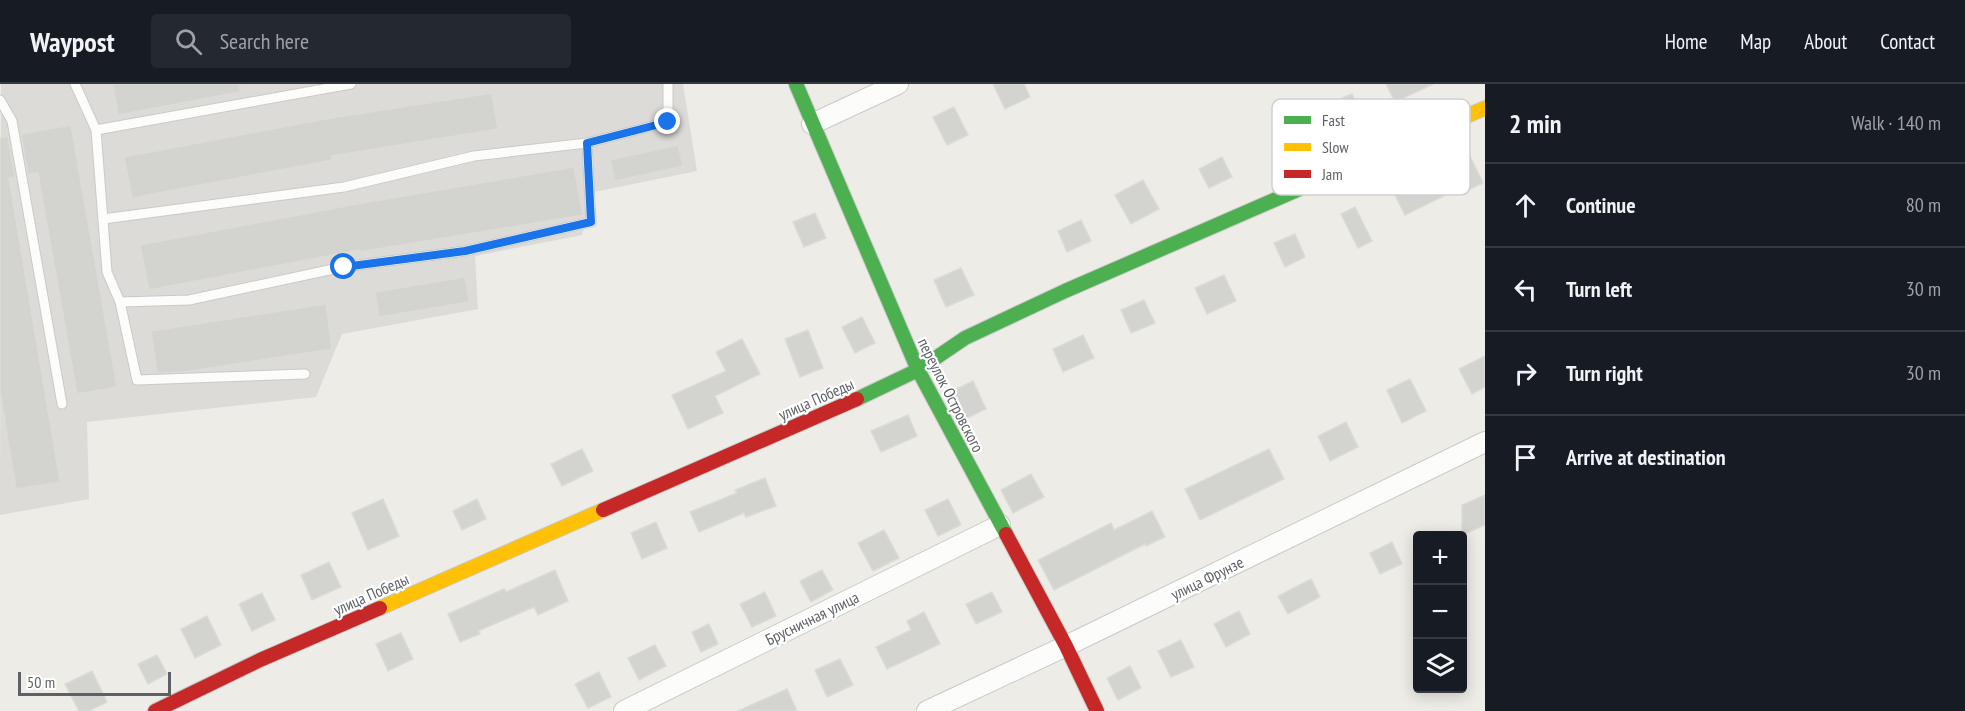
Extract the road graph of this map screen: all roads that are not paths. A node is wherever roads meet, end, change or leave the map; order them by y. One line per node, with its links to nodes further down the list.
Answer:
1 (75, 84): 10 (lane)
2 (351, 84): 10 (lane)
3 (668, 84): 11 (lane)
4 (796, 84): 9 (street, переулок Островского)
5 (897, 84): 9 (street)
6 (0, 100): 17 (lane)
7 (1485, 108): 8 (street, улица Победы)
8 (1470, 115)
9 (812, 124): 15 (street, переулок Островского)
10 (96, 130): 13 (lane)
11 (587, 143): 13 (lane); 14 (lane)
12 (1285, 195): 15 (street, улица Победы)
13 (103, 219): 14 (lane)
14 (120, 302): 16 (lane)
15 (918, 370): 19 (street, переулок Островского); 21 (street, улица Победы)
16 (305, 374)
17 (62, 404)
18 (1485, 442): 20 (street, улица Фрунзе)
19 (1000, 525): 20 (street, переулок Островского); 22 (street, Брусничная улица)
20 (1065, 646): 23 (street, улица Фрунзе); 24 (street, переулок Островского)
21 (155, 711)
22 (624, 711)
23 (927, 711)
24 (1097, 711)

